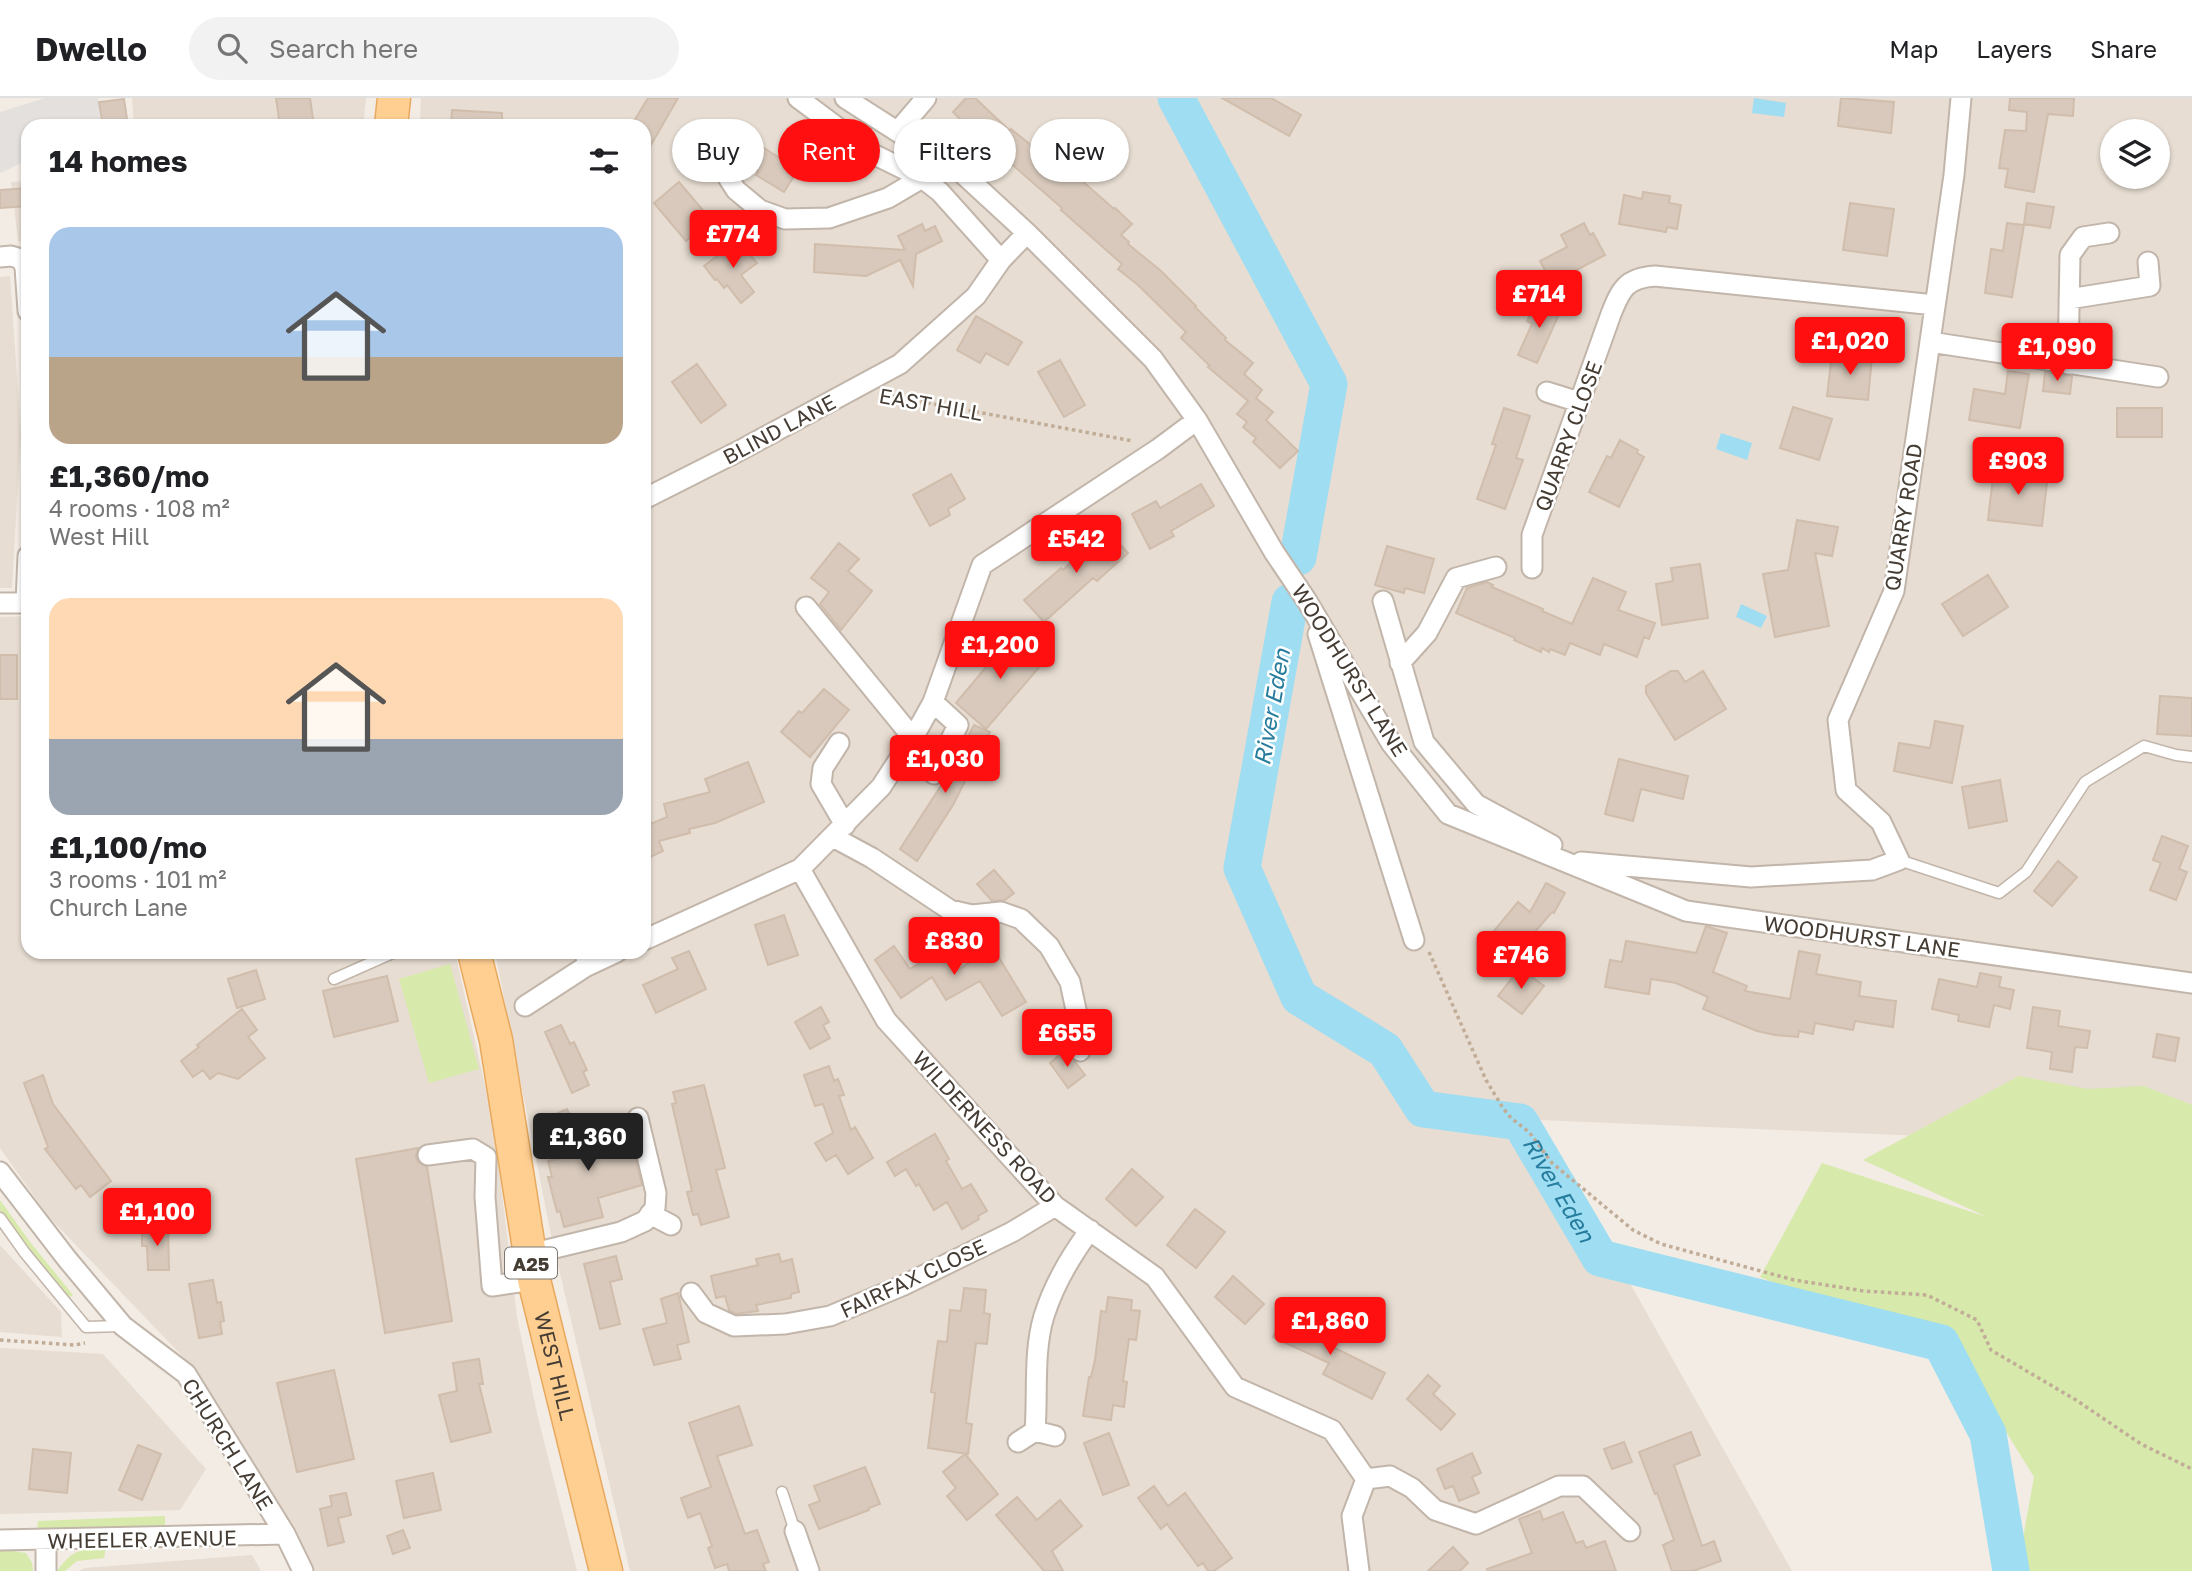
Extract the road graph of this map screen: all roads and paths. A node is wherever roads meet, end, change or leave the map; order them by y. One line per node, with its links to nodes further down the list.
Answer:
1 (394, 98): 6 (main road)
2 (798, 98): 9 (street)
3 (845, 98): 8 (street, WOODHURST LANE)
4 (926, 98): 7 (street)
5 (1961, 98): 21 (street, QUARRY ROAD)
6 (392, 119)
7 (908, 119)
8 (894, 129)
9 (894, 164)
10 (731, 182): 11 (street)
11 (915, 182)
12 (927, 182): 18 (street)
13 (972, 182): 14 (street, WOODHURST LANE)
14 (1027, 233): 18 (street, BLIND LANE); 28 (street, WOODHURST LANE)
15 (2109, 233): 20 (street)
16 (0, 257): 17 (street)
17 (21, 259)
18 (1000, 260): 30 (street, BLIND LANE)
19 (2148, 262): 20 (street)
20 (2069, 299): 23 (street)
21 (1935, 305): 22 (street, QUARRY ROAD); 27 (street, QUARRY CLOSE)
22 (1930, 342): 23 (street); 46 (street, QUARRY ROAD)
23 (2068, 364): 24 (street)
24 (2158, 377)
25 (1547, 392): 27 (street)
26 (878, 394): 29 (path, EAST HILL)
27 (1579, 402): 32 (street, QUARRY CLOSE)
28 (1197, 420): 29 (street); 33 (street, WOODHURST LANE)
29 (1158, 449): 39 (street)
30 (651, 495)
31 (1496, 567): 38 (street)
32 (1532, 568)
33 (1307, 601): 45 (street, WOODHURST LANE); 50 (street)
34 (1383, 601): 38 (street)
35 (0, 603): 36 (street)
36 (21, 603)
37 (806, 607): 40 (street)
38 (1401, 663): 47 (street)
39 (933, 702): 40 (street); 43 (street)
40 (914, 738): 44 (street)
41 (839, 743): 44 (street)
42 (2192, 757): 46 (lane)
43 (934, 774)
44 (839, 831): 48 (street); 57 (street)
45 (1559, 860): 47 (street); 55 (street, WOODHURST LANE)
46 (1899, 860): 47 (street)
47 (1583, 862)
48 (800, 869): 49 (street); 61 (street, WILDERNESS ROAD)
49 (651, 937)
50 (1420, 942): 72 (path)
51 (379, 959): 54 (lane)
52 (476, 959): 66 (main road, WEST HILL / A25)
53 (582, 959): 56 (street)
54 (334, 979)
55 (2192, 983)
56 (525, 1006)
57 (1080, 1051)
58 (638, 1118): 62 (street)
59 (428, 1155): 66 (street)
60 (0, 1172): 68 (street, CHURCH LANE)
61 (1055, 1206): 65 (street, WILDERNESS ROAD); 67 (street, FAIRFAX CLOSE)
62 (650, 1214): 64 (street); 66 (street)
63 (0, 1218): 68 (lane)
64 (671, 1225)
65 (1090, 1230): 71 (street); 73 (street, WILDERNESS ROAD)
66 (532, 1267): 82 (main road, WEST HILL / A25)
67 (691, 1293)
68 (123, 1326): 77 (street, CHURCH LANE)
69 (0, 1340): 70 (path)
70 (87, 1343)
71 (1055, 1436)
72 (2192, 1469)
73 (1366, 1479): 76 (street); 84 (street)
74 (782, 1492): 75 (lane)
75 (795, 1531): 83 (street)
76 (1630, 1531)
77 (285, 1534): 79 (street, WHEELER AVENUE); 81 (street, CHURCH LANE)
78 (0, 1540): 79 (street, WHEELER AVENUE)
79 (46, 1541): 80 (street)
80 (46, 1571)
81 (303, 1571)
82 (606, 1571)
83 (809, 1571)
84 (1359, 1571)

